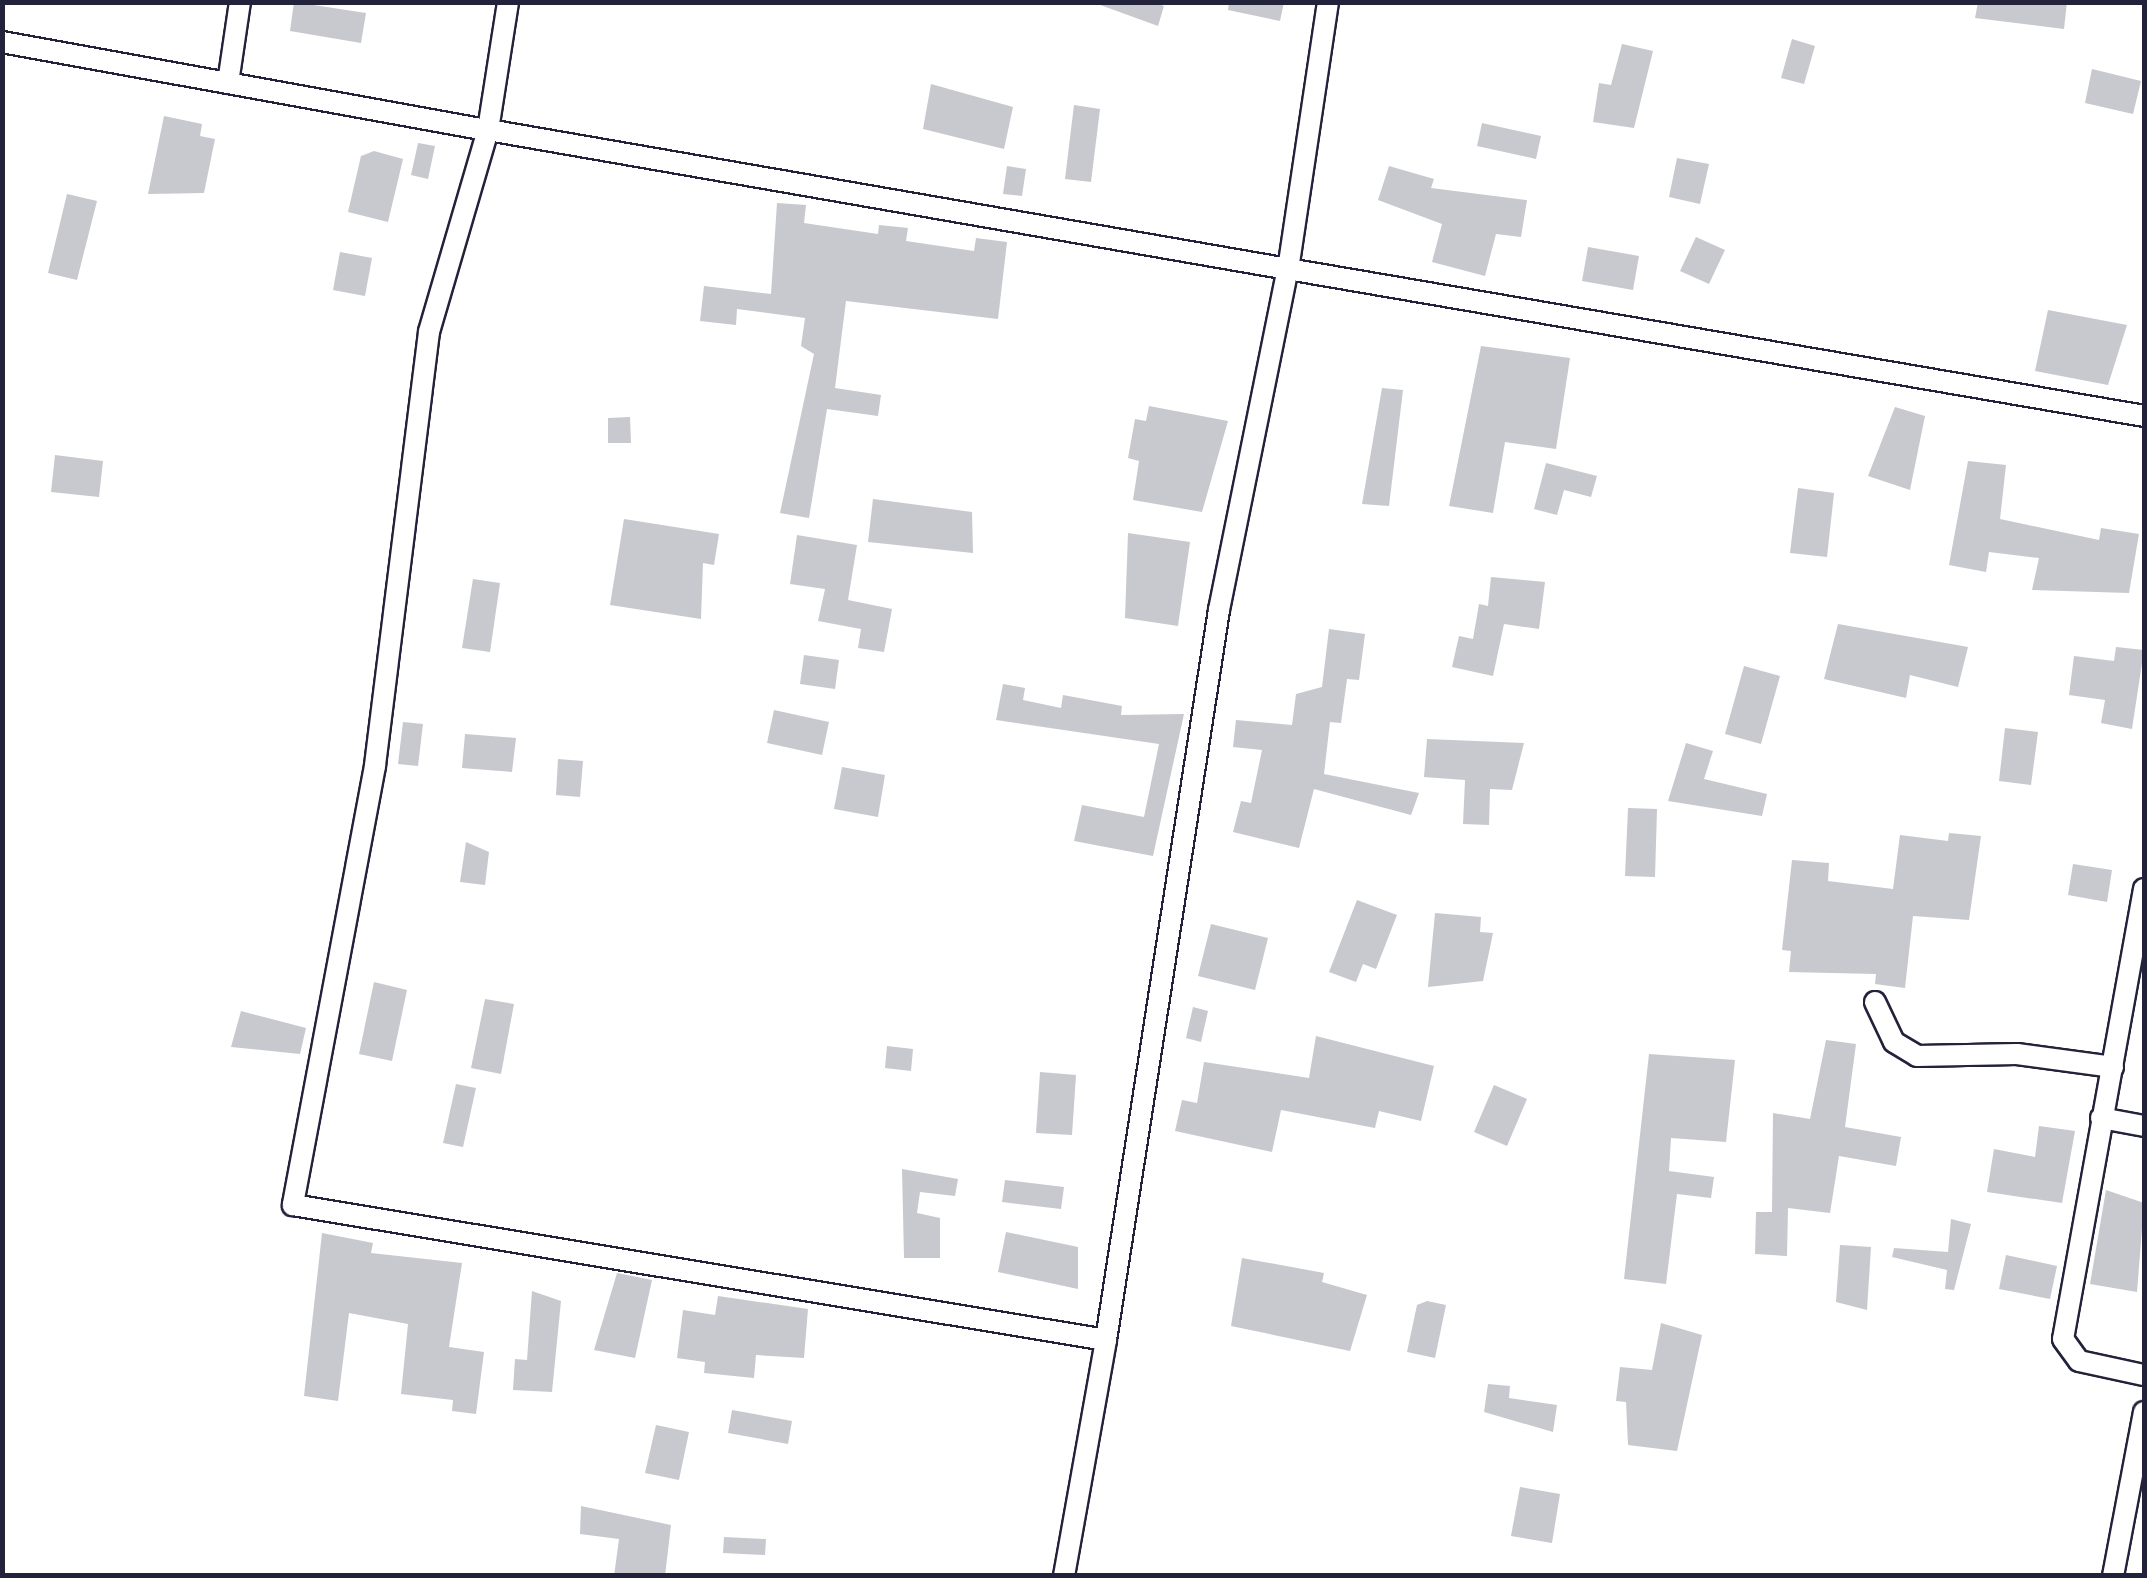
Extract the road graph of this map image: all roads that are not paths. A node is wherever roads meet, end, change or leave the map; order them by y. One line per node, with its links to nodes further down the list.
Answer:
1 (240, 2): 5 (street)
2 (508, 2): 6 (street)
3 (1328, 2): 7 (street)
4 (2, 42): 5 (street)
5 (228, 83): 6 (street)
6 (488, 130): 7 (street); 14 (street)
7 (1288, 268): 8 (street); 14 (street)
8 (2144, 416)
9 (2144, 890): 11 (street)
10 (1875, 1002): 11 (street)
11 (2114, 1067): 12 (street)
12 (2101, 1118): 13 (street); 15 (street)
13 (2144, 1126)
14 (1106, 1340): 17 (street)
15 (2144, 1374)
16 (2144, 1412): 18 (street)
17 (1064, 1576)
18 (2113, 1576)

